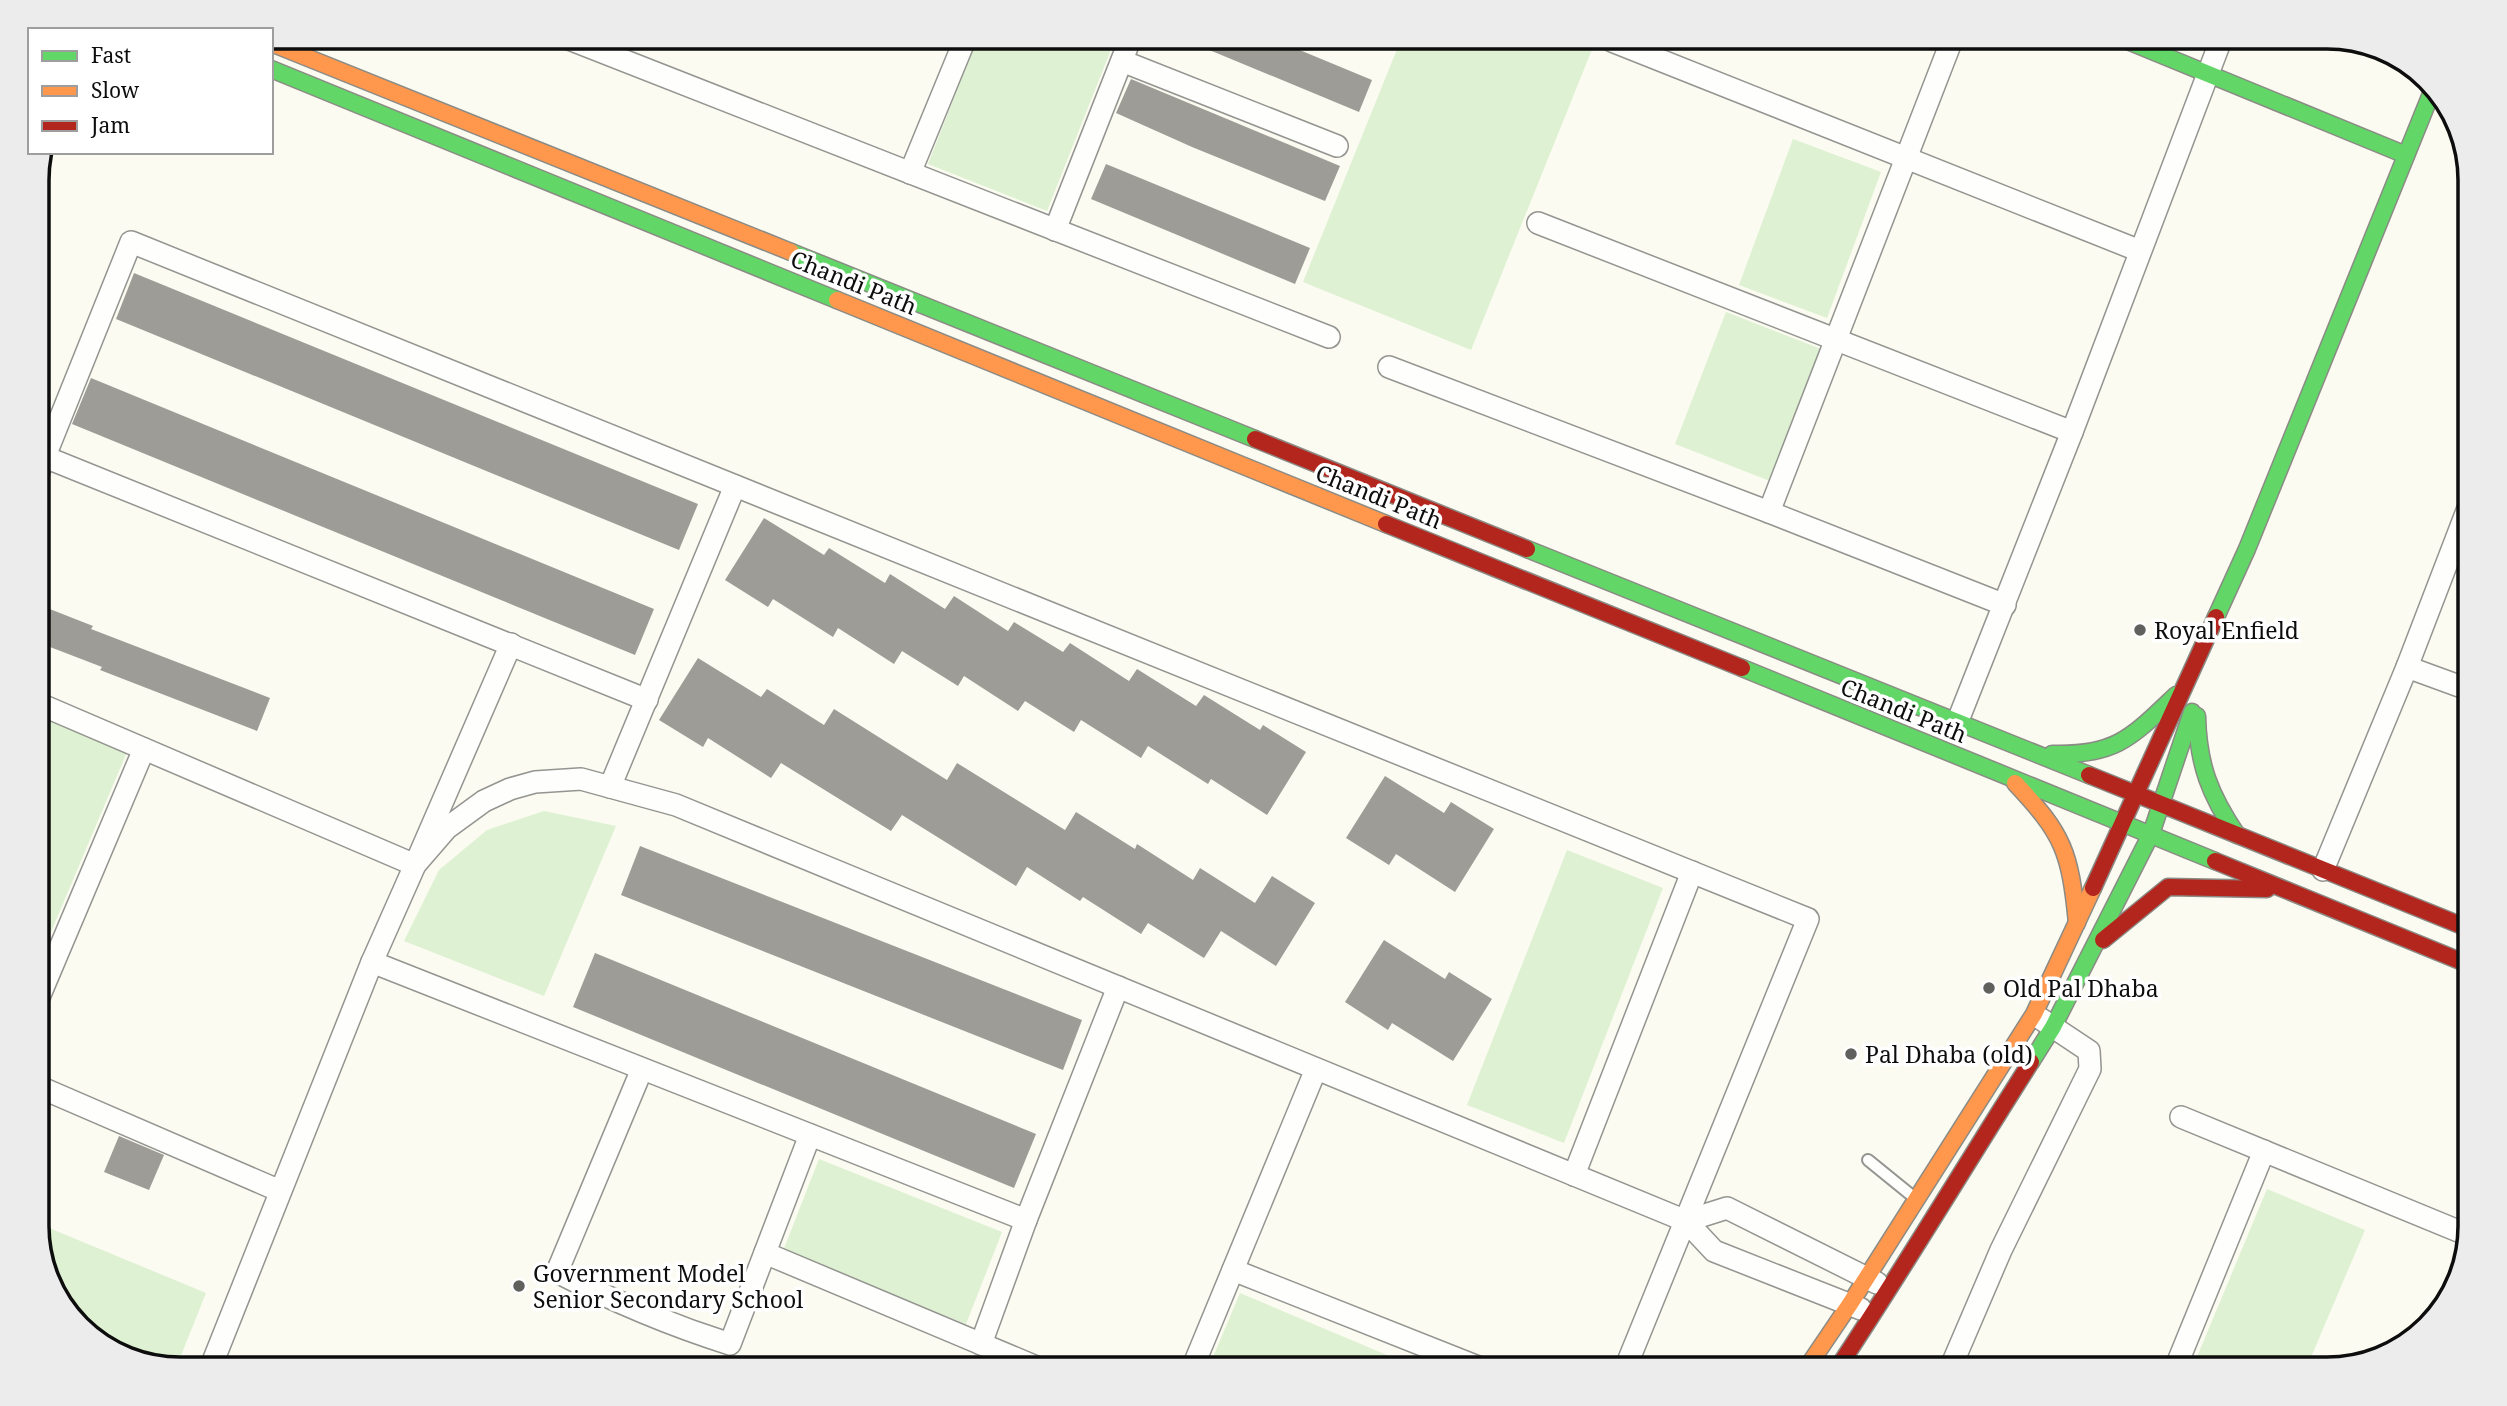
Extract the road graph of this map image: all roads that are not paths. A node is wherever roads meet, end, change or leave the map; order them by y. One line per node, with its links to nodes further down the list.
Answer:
1 (286, 49): 38 (main road, Chandi Path)
2 (595, 49): 16 (street)
3 (961, 49): 16 (street)
4 (1126, 49): 9 (street)
5 (1632, 49): 15 (street)
6 (1948, 49): 15 (street)
7 (2148, 49): 11 (main road)
8 (2217, 49): 11 (street)
9 (1122, 61): 13 (street); 18 (street)
10 (273, 70): 41 (main road, Chandi Path)
11 (2207, 73): 14 (main road); 19 (street)
12 (2429, 98): 14 (main road)
13 (1337, 146)
14 (2406, 155): 29 (main road)
15 (1906, 159): 19 (street); 21 (street)
16 (910, 173): 18 (street)
17 (1538, 223): 21 (street)
18 (1055, 230): 20 (street)
19 (2140, 251): 23 (street)
20 (1329, 337)
21 (1837, 340): 23 (street); 27 (street)
22 (1389, 367): 27 (street)
23 (2072, 432): 30 (street)
24 (49, 447): 26 (street)
25 (49, 470): 31 (street)
26 (735, 486): 36 (street); 50 (street)
27 (1769, 512): 30 (street)
28 (2458, 534): 32 (street)
29 (2247, 549): 33 (main road); 35 (main road)
30 (2005, 605): 38 (street)
31 (511, 644): 36 (street); 48 (street)
32 (2407, 667): 34 (street); 49 (street)
33 (2186, 686): 40 (main road); 43 (main road)
34 (2458, 686)
35 (2196, 699): 44 (main road); 47 (main road)
36 (647, 700): 42 (street)
37 (49, 707): 39 (street)
38 (1958, 723): 40 (main road, Chandi Path)
39 (144, 748): 48 (street); 57 (street)
40 (2032, 752): 43 (main road, Chandi Path)
41 (2009, 777): 45 (main road, Chandi Path); 52 (main road)
42 (610, 787): 48 (street); 58 (street)
43 (2137, 795): 44 (main road, Chandi Path); 45 (main road)
44 (2161, 804): 46 (main road); 47 (main road, Chandi Path)
45 (2124, 823): 46 (main road, Chandi Path); 52 (main road)
46 (2151, 834): 51 (main road, Chandi Path); 54 (main road)
47 (2237, 835): 49 (main road, Chandi Path)
48 (415, 865): 56 (street)
49 (2323, 870): 53 (main road, Chandi Path)
50 (1692, 872): 68 (street); 73 (street)
51 (2284, 889): 54 (main road); 55 (main road, Chandi Path)
52 (2077, 923): 59 (main road)
53 (2458, 924)
54 (2092, 949): 60 (main road)
55 (2458, 960)
56 (372, 962): 61 (street); 69 (street)
57 (49, 974)
58 (1118, 987): 62 (street); 72 (street)
59 (2034, 1014): 60 (street); 70 (main road)
60 (2053, 1027): 71 (main road); 89 (street)
61 (642, 1069): 65 (street); 75 (street)
62 (1316, 1069): 68 (street); 76 (street)
63 (49, 1091): 69 (street)
64 (2181, 1117): 66 (street)
65 (810, 1135): 72 (street); 75 (street)
66 (2264, 1151): 74 (street); 90 (street)
67 (1868, 1160): 70 (lane)
68 (1574, 1175): 73 (street)
69 (280, 1191): 82 (street)
70 (1916, 1200): 71 (lane); 77 (main road)
71 (1937, 1210): 78 (main road)
72 (1026, 1220): 81 (street)
73 (1686, 1221): 77 (street); 79 (street); 86 (street)
74 (2458, 1231)
75 (765, 1253): 81 (street)
76 (1233, 1270): 84 (street); 85 (street)
77 (1866, 1276): 78 (street); 79 (main road)
78 (1889, 1291): 80 (main road)
79 (1850, 1304): 80 (street); 87 (main road)
80 (1873, 1314): 88 (main road)
81 (981, 1344): 83 (street)
82 (215, 1357)
83 (1012, 1357)
84 (1197, 1357)
85 (1450, 1357)
86 (1630, 1357)
87 (1814, 1357)
88 (1845, 1357)
89 (1955, 1357)
90 (2180, 1357)

